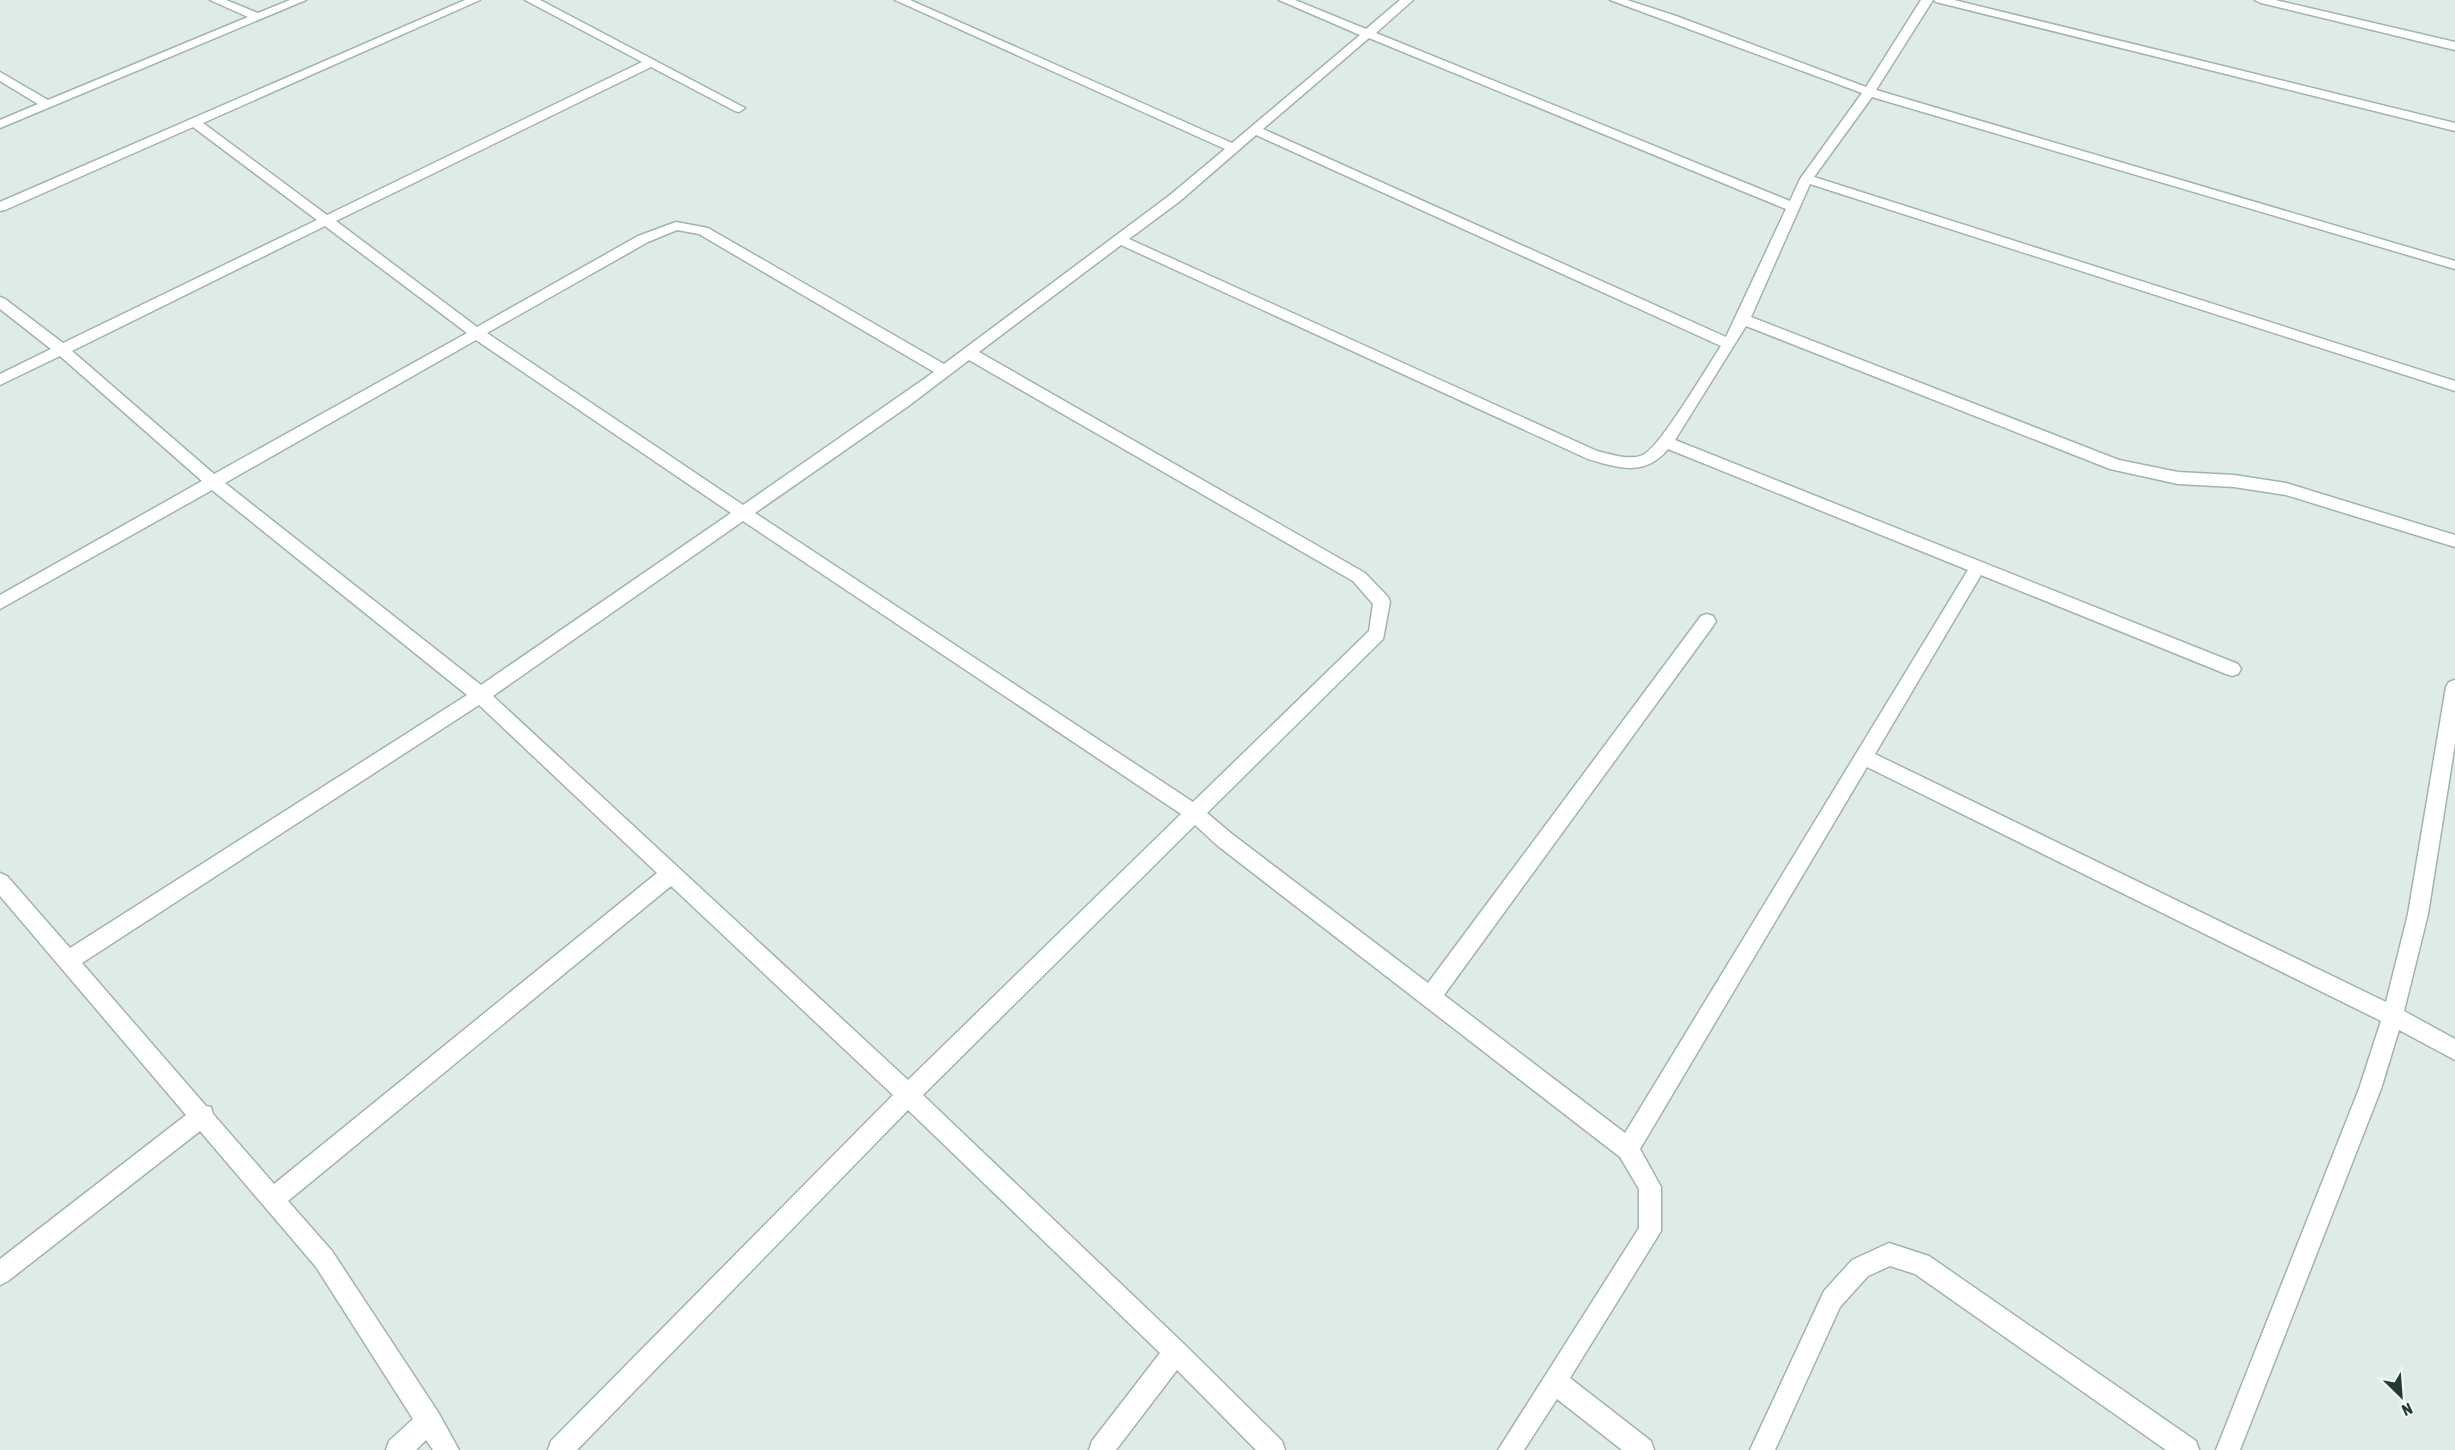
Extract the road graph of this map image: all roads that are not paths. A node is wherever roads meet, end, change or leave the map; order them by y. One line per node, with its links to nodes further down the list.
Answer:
1 (216, 0): 14 (street)
2 (300, 0): 14 (street)
3 (474, 0): 22 (street)
4 (531, 0): 17 (street)
5 (901, 0): 26 (street)
6 (1285, 0): 15 (street)
7 (1407, 0): 15 (street)
8 (1616, 0): 19 (street)
9 (1927, 0): 19 (street)
10 (1940, 0): 24 (street)
11 (2260, 0): 13 (street)
12 (2327, 0): 13 (street)
13 (2322, 15): 16 (street)
14 (258, 17): 20 (street)
15 (1367, 34): 25 (street); 29 (street)
16 (2455, 46)
17 (651, 62): 21 (street); 30 (street)
18 (0, 76): 20 (street)
19 (1869, 92): 27 (street); 32 (street)
20 (46, 104): 23 (street)
21 (739, 108)
22 (194, 122): 28 (street); 30 (street)
23 (0, 124)
24 (2455, 127)
25 (1255, 130): 26 (street); 36 (street)
26 (1234, 148): 31 (street)
27 (1806, 179): 29 (street); 41 (street)
28 (0, 207)
29 (1793, 207): 34 (street)
30 (325, 221): 35 (street); 37 (street)
31 (1120, 240): 38 (street); 42 (street)
32 (2455, 265)
33 (0, 302): 37 (street)
34 (1743, 319): 36 (street); 45 (street)
35 (478, 334): 39 (street); 43 (street); 44 (street)
36 (1729, 344): 42 (street)
37 (62, 350): 40 (street); 43 (street)
38 (969, 353): 39 (street); 53 (street)
39 (944, 372): 44 (street)
40 (0, 380)
41 (2455, 386)
42 (1665, 442): 46 (street)
43 (214, 483): 47 (street); 51 (street)
44 (743, 513): 51 (street); 53 (street)
45 (2455, 541)
46 (1978, 567): 49 (street); 52 (street)
47 (0, 603)
48 (1707, 621): 57 (street)
49 (2232, 669)
50 (2455, 687): 58 (street)
51 (480, 695): 54 (street); 56 (street)
52 (1864, 757): 58 (street); 62 (street)
53 (1193, 812): 57 (street); 60 (street)
54 (672, 873): 60 (street); 63 (street)
55 (1, 885): 56 (street)
56 (69, 960): 61 (street)
57 (1430, 997): 62 (street)
58 (2392, 1016): 59 (street); 77 (street)
59 (2455, 1050)
60 (908, 1095): 65 (street); 70 (street)
61 (203, 1115): 63 (street); 64 (street)
62 (1628, 1149): 66 (street)
63 (274, 1198): 67 (street)
64 (0, 1273)
65 (1176, 1352): 71 (street); 72 (street)
66 (1554, 1381): 73 (street); 74 (street)
67 (429, 1421): 68 (street); 69 (street)
68 (398, 1450)
69 (447, 1450)
70 (560, 1450)
71 (1101, 1450)
72 (1274, 1450)
73 (1510, 1450)
74 (1642, 1450)
75 (1762, 1450): 76 (street)
76 (2187, 1450)
77 (2228, 1450)

